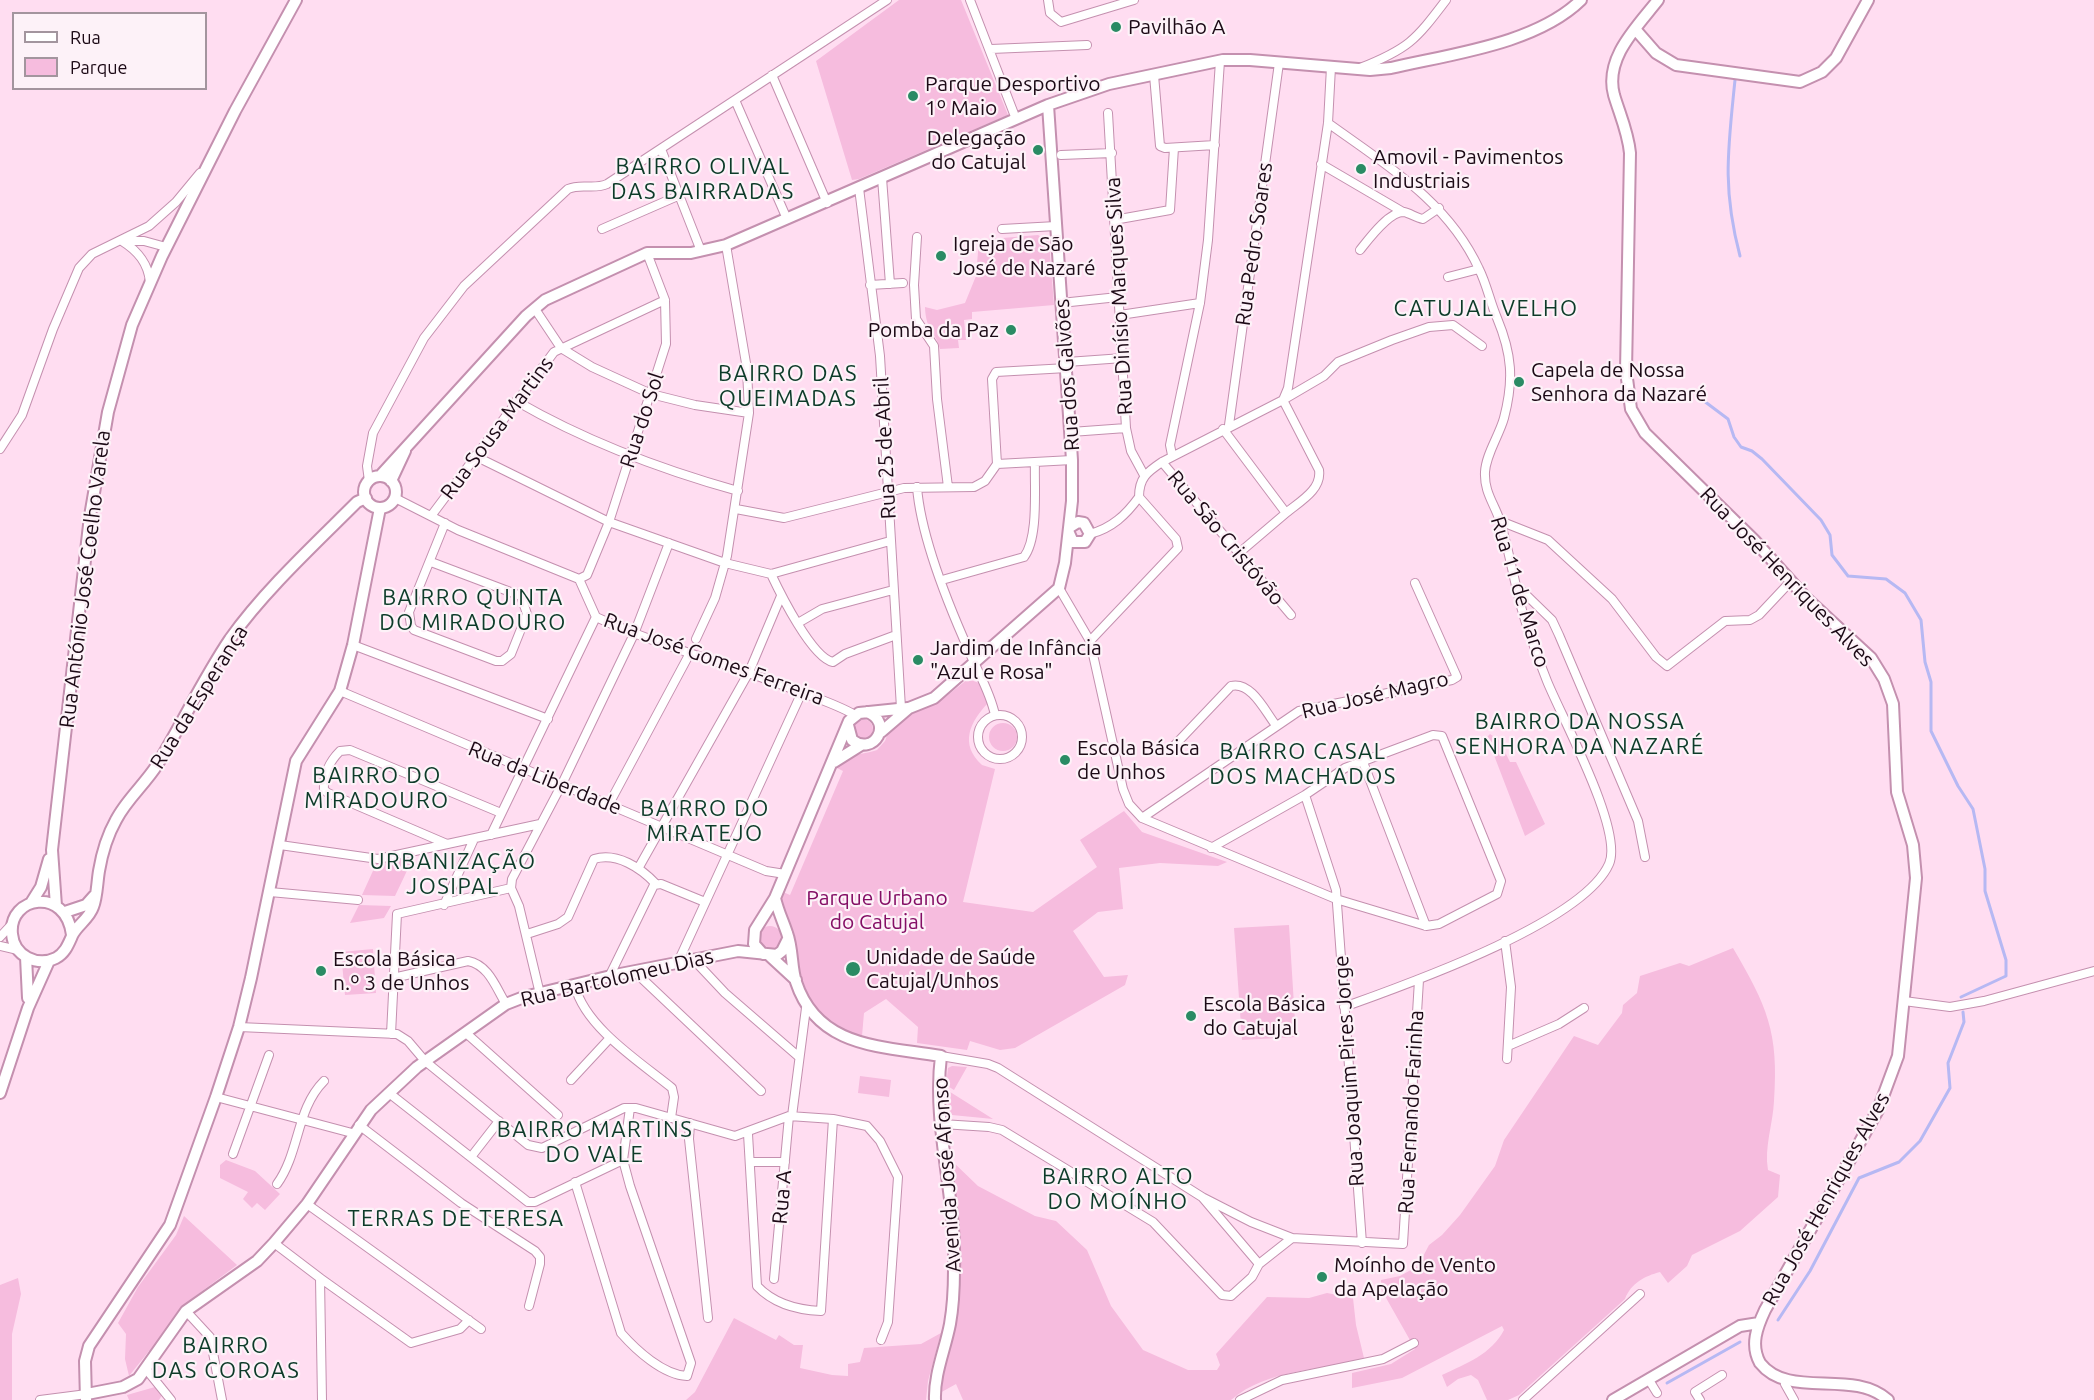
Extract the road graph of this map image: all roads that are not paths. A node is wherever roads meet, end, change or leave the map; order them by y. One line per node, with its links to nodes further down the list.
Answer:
1 (296, 0): 29 (street, Rua António José Coelho Varela)
2 (886, 0): 17 (street)
3 (970, 0): 12 (street)
4 (1048, 0): 5 (street)
5 (1134, 0)
6 (1446, 0): 16 (street)
7 (1581, 0): 16 (street)
8 (1658, 0): 10 (street, Rua José Henriques Alves)
9 (1868, 0): 10 (street)
10 (1635, 29): 113 (street, Rua José Henriques Alves)
11 (1087, 45): 12 (street)
12 (991, 49): 22 (street)
13 (1220, 61): 14 (street); 18 (street); 24 (street)
14 (1279, 63): 15 (street); 69 (street, Rua Pedro Soares)
15 (1331, 67): 16 (street); 23 (street)
16 (1357, 69)
17 (772, 75): 19 (street); 34 (street)
18 (1154, 75): 20 (street); 25 (street)
19 (735, 100): 26 (street); 37 (street)
20 (1048, 105): 22 (street); 39 (street, Rua dos Galvões)
21 (1108, 113): 27 (street, Rua Dinísio Marques Silva)
22 (1016, 119): 31 (street)
23 (1328, 123): 30 (street); 35 (street)
24 (1215, 145): 25 (street); 58 (street)
25 (1174, 148): 38 (street)
26 (660, 149): 33 (street); 83 (street)
27 (1112, 153): 28 (street); 38 (street, Rua Dinísio Marques Silva)
28 (1060, 155)
29 (210, 160): 43 (street); 45 (street, Rua António José Coelho Varela)
30 (1321, 164): 36 (street); 66 (street)
31 (882, 178): 32 (street); 53 (street)
32 (859, 188): 34 (street); 54 (street, Rua 25 de Abril)
33 (681, 195): 40 (street); 47 (street)
34 (826, 203): 37 (street)
35 (1439, 208): 36 (street); 49 (street)
36 (1403, 212): 46 (street)
37 (787, 219): 44 (street)
38 (1114, 220): 55 (street, Rua Dinísio Marques Silva)
39 (1056, 226): 41 (street); 57 (street, Rua dos Galvões)
40 (602, 229)
41 (1002, 229)
42 (917, 237): 86 (street)
43 (122, 241): 45 (street); 51 (street); 73 (street)
44 (726, 245): 47 (street); 68 (street)
45 (166, 247): 51 (street, Rua António José Coelho Varela)
46 (1360, 250)
47 (700, 251): 48 (street)
48 (647, 253): 56 (street, Rua do Sol); 59 (street)
49 (1479, 269): 50 (street); 97 (street, Rua 11 de Marco)
50 (1448, 277)
51 (150, 283): 157 (street, Rua António José Coelho Varela)
52 (903, 283): 53 (street)
53 (890, 284): 54 (street)
54 (870, 285): 88 (street, Rua 25 de Abril)
55 (1118, 297): 57 (street); 60 (street, Rua Dinísio Marques Silva)
56 (665, 300): 62 (street, Rua Sousa Martins); 65 (street, Rua do Sol)
57 (1062, 303): 64 (street, Rua dos Galvões)
58 (1200, 303): 60 (street); 74 (street)
59 (535, 309): 62 (street); 72 (street)
60 (1120, 315): 63 (street, Rua Dinísio Marques Silva)
61 (1482, 346): 66 (street)
62 (561, 348): 65 (street); 67 (street, Rua Sousa Martins)
63 (1123, 358): 64 (street); 70 (street, Rua Dinísio Marques Silva)
64 (1067, 365): 71 (street, Rua dos Galvões); 80 (street)
65 (651, 393): 68 (street); 76 (street, Rua do Sol)
66 (1284, 400): 69 (street); 95 (street)
67 (516, 402): 75 (street, Rua Sousa Martins); 76 (street)
68 (749, 413): 87 (street)
69 (1226, 427): 74 (street); 95 (street)
70 (1126, 428): 71 (street); 81 (street, Rua Dinísio Marques Silva)
71 (1071, 432): 77 (street, Rua dos Galvões)
72 (407, 447): 82 (street); 84 (street)
73 (0, 449)
74 (1172, 455): 79 (street)
75 (475, 456): 96 (street, Rua Sousa Martins); 98 (street)
76 (630, 457): 87 (street); 98 (street, Rua do Sol)
77 (1072, 460): 78 (street); 92 (street, Rua dos Galvões)
78 (1035, 462): 80 (street); 112 (street)
79 (1162, 462): 81 (street); 106 (street, Rua São Cristóvão)
80 (997, 464): 86 (street)
81 (1144, 475): 89 (street)
82 (380, 476): 83 (street); 84 (street)
83 (369, 480): 90 (street)
84 (392, 481): 91 (street)
85 (917, 487): 86 (street); 88 (street); 112 (street)
86 (948, 487)
87 (738, 490): 94 (street)
88 (887, 492): 94 (street); 103 (street, Rua 25 de Abril)
89 (1139, 496): 102 (street); 125 (street)
90 (366, 498): 93 (street); 165 (street, Rua da Esperança)
91 (395, 498): 93 (street); 96 (street)
92 (1072, 501): 99 (street, Rua dos Galvões); 101 (street, Rua dos Galvões)
93 (380, 508): 126 (street)
94 (736, 508): 108 (street)
95 (1286, 513): 106 (street)
96 (431, 516): 100 (street)
97 (1500, 521): 113 (street); 115 (street, Rua 11 de Marco)
98 (609, 522): 104 (street); 111 (street, Rua do Sol)
99 (1081, 522): 101 (street); 102 (street)
100 (445, 523): 107 (street); 111 (street)
101 (1069, 530): 105 (street); 109 (street)
102 (1090, 534): 105 (street)
103 (890, 541): 110 (street); 117 (street, Rua 25 de Abril)
104 (669, 543): 108 (street); 122 (street)
105 (1079, 543): 109 (street)
106 (1239, 553): 119 (street, Rua São Cristóvão)
107 (430, 562): 107 (street)
108 (725, 563): 110 (street); 124 (street)
109 (1065, 563): 116 (street)
110 (771, 574): 118 (street)
111 (579, 579): 120 (street, Rua José Gomes Ferreira)
112 (942, 580): 128 (street)
113 (1791, 581): 198 (street, Rua José Henriques Alves)
114 (1414, 583): 137 (street, Rua José Magro)
115 (1517, 586): 159 (street); 182 (street, Rua 11 de Marco)
116 (1059, 588): 125 (street); 128 (street)
117 (893, 590): 121 (street); 123 (street, Rua 25 de Abril)
118 (781, 596): 121 (street); 129 (street)
119 (1290, 615)
120 (596, 617): 122 (street, Rua José Gomes Ferreira); 136 (street)
121 (798, 623): 123 (street)
122 (634, 634): 127 (street, Rua José Gomes Ferreira); 145 (street)
123 (896, 635): 132 (street, Rua 25 de Abril)
124 (696, 639)
125 (1090, 641): 149 (street)
126 (352, 645): 130 (street); 136 (street)
127 (690, 653): 129 (street, Rua José Gomes Ferreira); 147 (street)
128 (976, 664): 132 (street); 135 (street)
129 (749, 672): 131 (street, Rua José Gomes Ferreira); 151 (street)
130 (340, 691): 144 (street, Rua da Liberdade); 155 (street)
131 (802, 692): 134 (street, Rua José Gomes Ferreira); 158 (street)
132 (905, 708): 133 (street); 139 (street)
133 (867, 712): 134 (street); 139 (street)
134 (855, 715): 138 (street)
135 (995, 715): 135 (street)
136 (548, 719): 144 (street)
137 (1275, 724): 141 (street); 149 (street, Rua José Magro)
138 (848, 726): 140 (street); 142 (street)
139 (881, 732): 140 (street)
140 (861, 745): 142 (street)
141 (1159, 752)
142 (834, 762): 161 (street)
143 (1363, 762): 146 (street); 176 (street); 176 (street)
144 (522, 769): 145 (street, Rua da Liberdade); 148 (street)
145 (562, 784): 147 (street, Rua da Liberdade); 150 (street)
146 (1305, 795): 156 (street); 167 (street, Rua Joaquim Pires Jorge)
147 (609, 804): 151 (street, Rua da Liberdade)
148 (501, 813): 152 (street); 154 (street)
149 (1142, 818): 156 (street)
150 (540, 824): 152 (street); 163 (street)
151 (661, 825): 158 (street, Rua da Liberdade); 160 (street)
152 (491, 835): 153 (street)
153 (474, 839): 154 (street); 171 (street)
154 (447, 844): 155 (street)
155 (280, 845): 164 (street)
156 (1211, 848): 167 (street)
157 (52, 850): 170 (street, Rua António José Coelho Varela); 172 (street, Rua António José Coelho Varela)
158 (727, 854): 161 (street, Rua da Liberdade); 169 (street)
159 (1645, 857)
160 (639, 867): 162 (street); 177 (street)
161 (786, 874): 166 (street)
162 (656, 884): 169 (street); 192 (street)
163 (511, 888): 171 (street); 177 (street)
164 (270, 892): 168 (street); 204 (street)
165 (96, 893): 172 (street); 178 (street, Rua da Esperança)
166 (775, 898): 174 (street); 175 (street)
167 (1336, 899): 176 (street); 200 (street, Rua Joaquim Pires Jorge)
168 (358, 900)
169 (705, 902): 189 (street)
170 (31, 903): 172 (street); 173 (street)
171 (444, 905): 193 (street)
172 (60, 909): 178 (street)
173 (13, 923): 179 (street); 185 (street)
174 (759, 925): 175 (street); 180 (street)
175 (784, 926): 181 (street)
176 (1426, 926)
177 (527, 934): 197 (street)
178 (72, 935): 188 (street)
179 (0, 937)
180 (753, 937): 184 (street, Rua Bartolomeu Dias); 186 (street)
181 (788, 939): 186 (street); 194 (street)
182 (1505, 941): 195 (street); 208 (street)
183 (0, 946): 185 (street)
184 (738, 951): 186 (street, Rua Bartolomeu Dias); 187 (street, Rua Bartolomeu Dias)
185 (22, 953): 188 (street); 201 (street)
186 (767, 955): 194 (street)
187 (693, 959): 189 (street, Rua Bartolomeu Dias); 210 (street)
188 (49, 961): 201 (street)
189 (678, 962): 190 (street, Rua Bartolomeu Dias)
190 (634, 971): 192 (street, Rua Bartolomeu Dias); 216 (street)
191 (2094, 971): 198 (street)
192 (609, 977): 196 (street, Rua Bartolomeu Dias)
193 (393, 978): 199 (street); 206 (street)
194 (796, 980): 202 (street)
195 (1419, 980): 200 (street); 242 (street, Rua Fernando Farinha)
196 (575, 986): 197 (street, Rua Bartolomeu Dias); 207 (street)
197 (540, 994): 199 (street, Rua Bartolomeu Dias)
198 (1904, 1001): 252 (street, Rua José Henriques Alves)
199 (506, 1004): 205 (street, Rua Bartolomeu Dias)
200 (1344, 1007): 242 (street, Rua Joaquim Pires Jorge)
201 (27, 1008): 217 (street)
202 (806, 1008): 210 (street, Rua A); 211 (street)
203 (1584, 1008): 208 (street)
204 (239, 1027): 206 (street); 219 (street)
205 (466, 1033): 213 (street, Rua Bartolomeu Dias); 222 (street)
206 (391, 1034): 213 (street)
207 (610, 1038): 214 (street); 224 (street)
208 (1508, 1046): 212 (street)
209 (269, 1055): 220 (street)
210 (800, 1056): 223 (street, Rua A)
211 (941, 1056): 229 (street, Avenida José Afonso); 239 (street)
212 (1506, 1059)
213 (425, 1061): 218 (street, Rua Bartolomeu Dias); 227 (street)
214 (571, 1080)
215 (324, 1081): 226 (street)
216 (761, 1091)
217 (0, 1093)
218 (389, 1093): 230 (street, Rua Bartolomeu Dias); 233 (street)
219 (216, 1097): 220 (street); 261 (street)
220 (249, 1106): 226 (street); 232 (street)
221 (630, 1108): 224 (street); 227 (street); 234 (street)
222 (558, 1115)
223 (790, 1116): 225 (street); 231 (street); 236 (street, Rua A)
224 (671, 1118): 228 (street)
225 (833, 1119): 235 (street); 254 (street)
226 (302, 1120): 230 (street); 238 (street)
227 (499, 1121): 233 (street)
228 (690, 1123): 231 (street); 250 (street)
229 (942, 1124): 244 (street); 266 (street, Avenida José Afonso)
230 (356, 1129): 240 (street, Rua Bartolomeu Dias); 248 (street)
231 (748, 1134): 235 (street)
232 (233, 1154)
233 (471, 1157): 237 (street)
234 (623, 1160): 237 (street); 237 (street)
235 (750, 1162): 236 (street)
236 (785, 1162): 246 (street, Rua A)
237 (574, 1182)
238 (277, 1184)
239 (1203, 1197): 241 (street); 244 (street)
240 (307, 1204): 243 (street, Rua Bartolomeu Dias); 251 (street)
241 (1292, 1238): 242 (street); 244 (street)
242 (1362, 1243)
243 (274, 1244): 245 (street); 249 (street, Rua Bartolomeu Dias)
244 (1259, 1264)
245 (320, 1278): 251 (street); 265 (street)
246 (774, 1279)
247 (1640, 1294): 268 (street)
248 (529, 1306)
249 (186, 1311): 256 (street, Rua Bartolomeu Dias); 264 (street)
250 (708, 1318)
251 (469, 1320): 253 (street)
252 (1757, 1328): 258 (street); 259 (street)
253 (481, 1329)
254 (881, 1340)
255 (1414, 1343): 267 (street)
256 (146, 1369): 261 (street, Rua Bartolomeu Dias); 263 (street)
257 (1722, 1375): 270 (street)
258 (1649, 1380): 260 (street); 269 (street)
259 (1785, 1384): 271 (street); 272 (street)
260 (1657, 1393)
261 (86, 1397): 262 (street)
262 (40, 1400)
263 (171, 1400)
264 (222, 1400)
265 (322, 1400)
266 (934, 1400)
267 (1240, 1400)
268 (1523, 1400)
269 (1613, 1400)
270 (1700, 1400)
271 (1794, 1400)
272 (1888, 1400)

